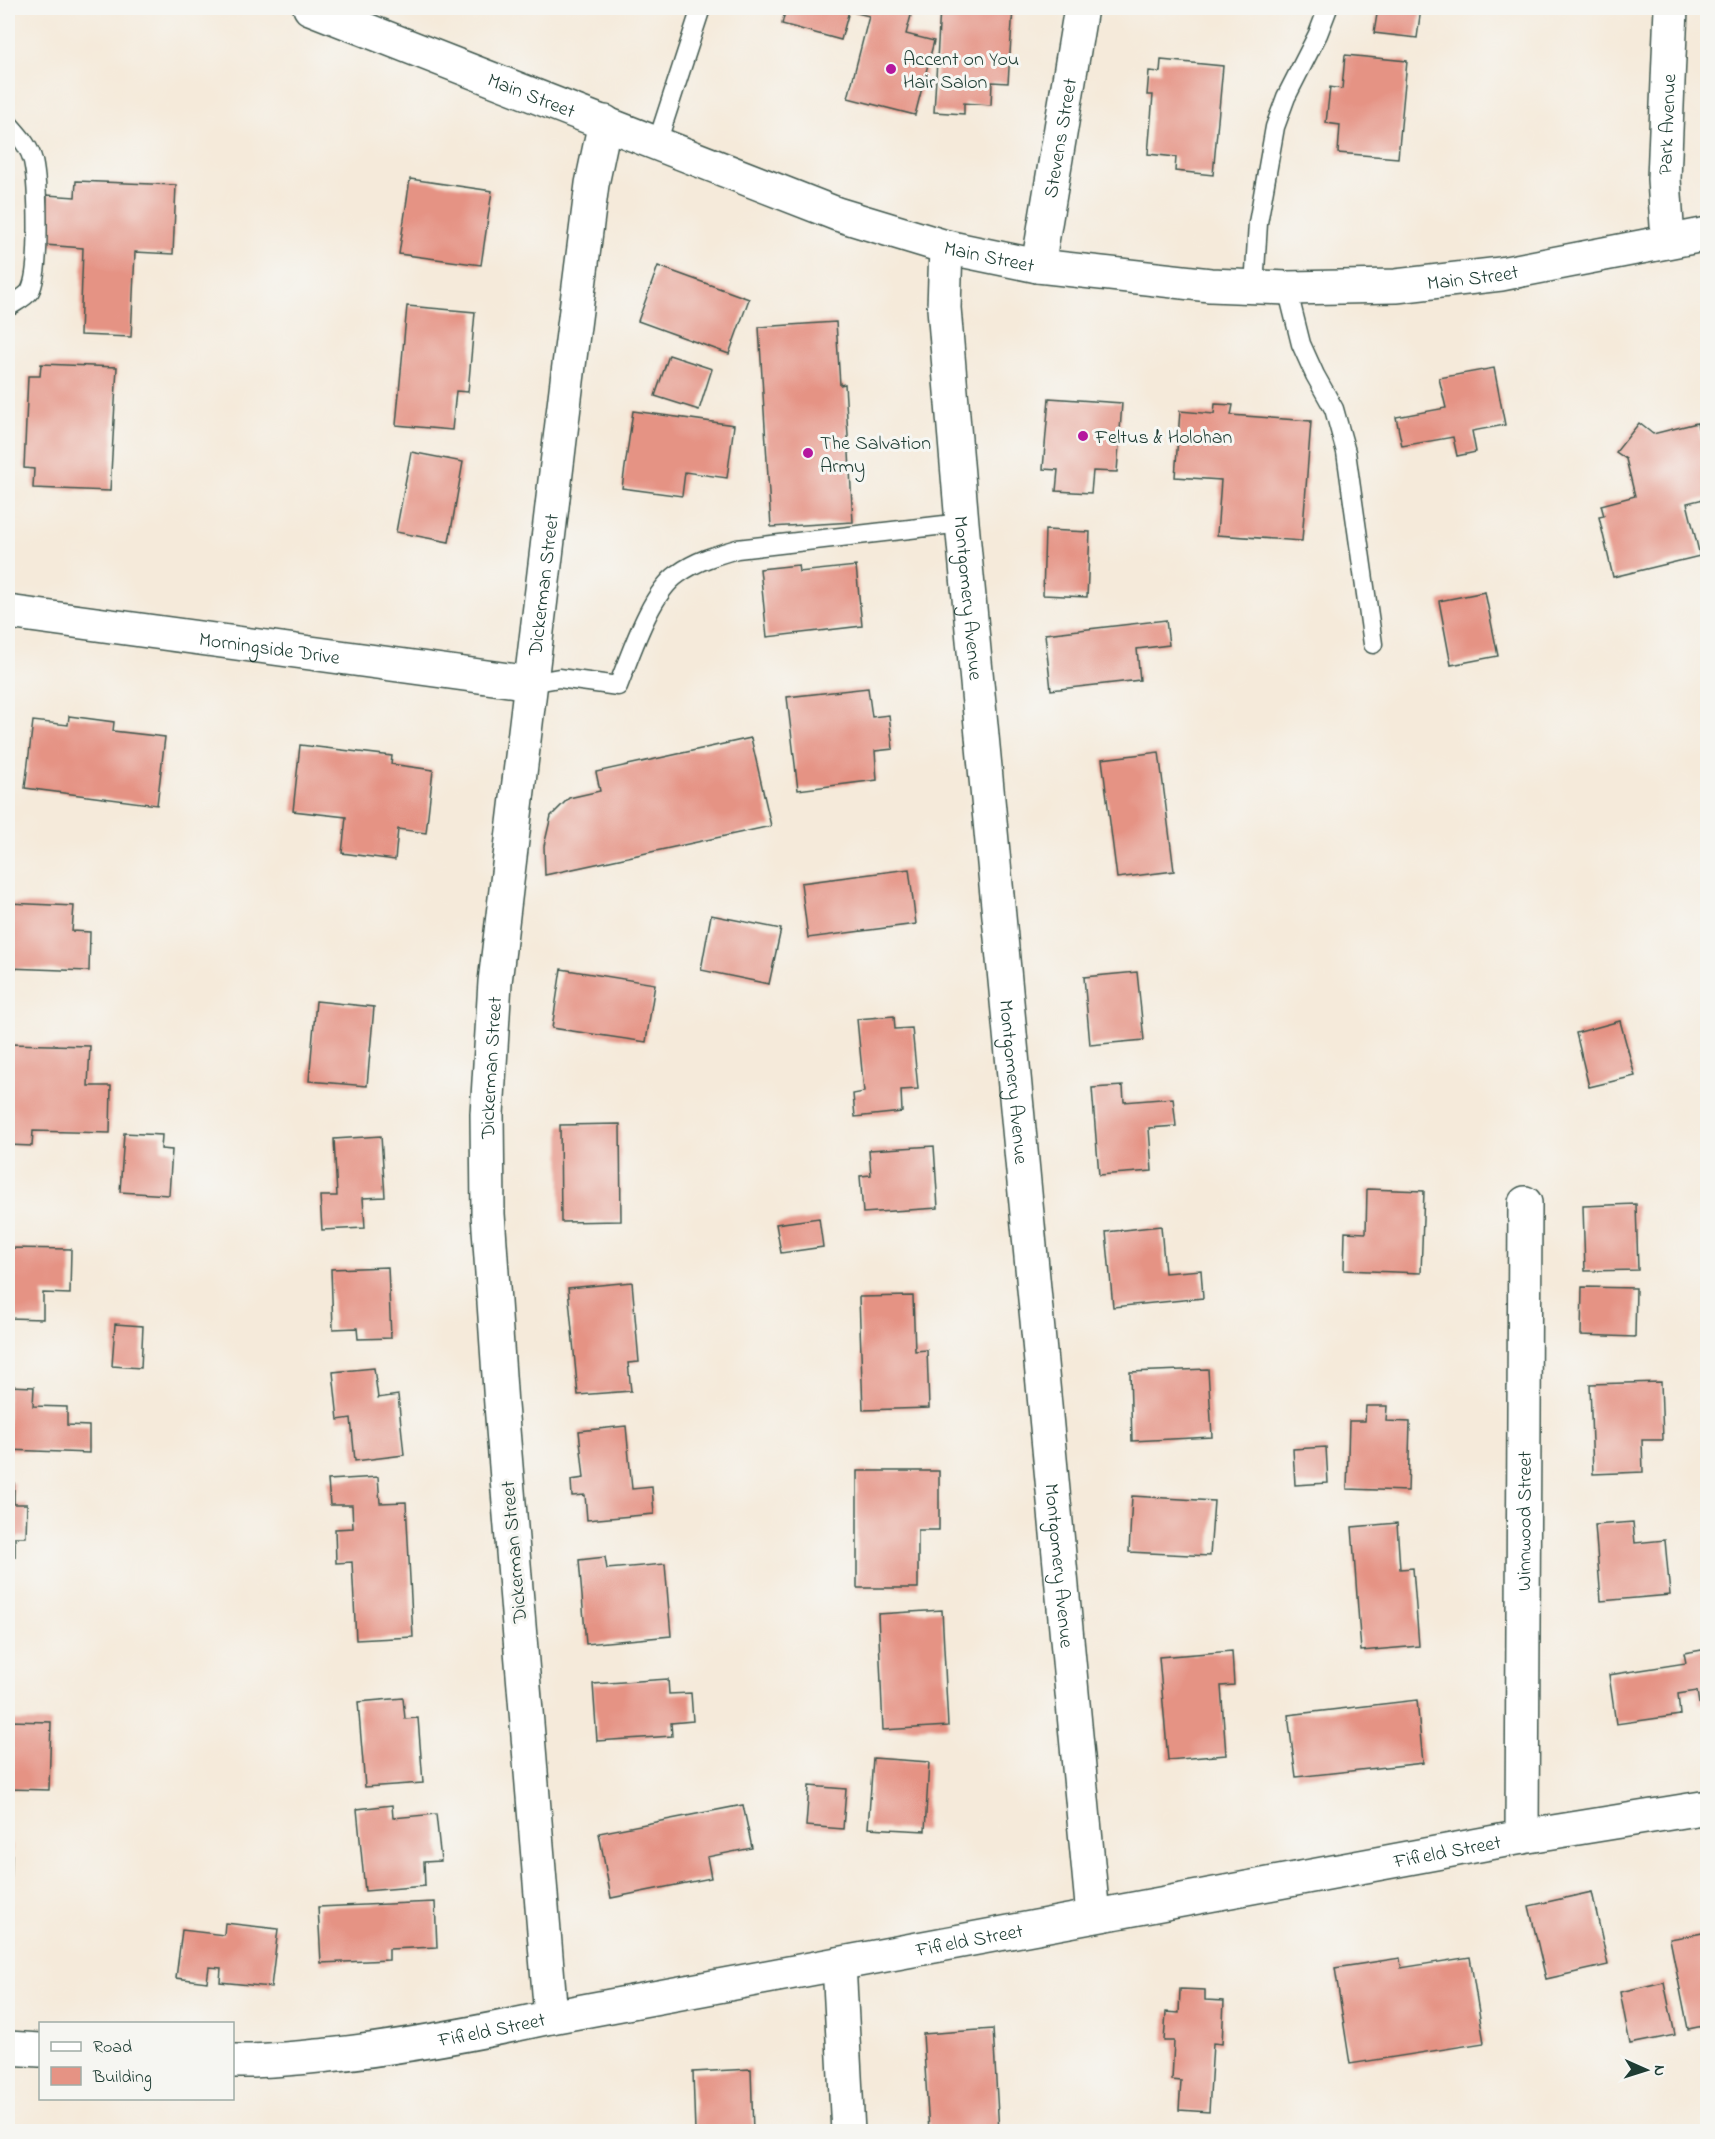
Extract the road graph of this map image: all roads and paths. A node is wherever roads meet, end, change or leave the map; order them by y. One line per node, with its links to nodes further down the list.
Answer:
1 (310, 8): 6 (street, Main Street)
2 (701, 8): 8 (lane)
3 (1081, 8): 12 (street, Stevens Street)
4 (1328, 8): 13 (lane)
5 (1671, 8): 10 (street, Park Avenue)
6 (605, 122): 8 (street, Main Street); 19 (street, Dickerman Street)
7 (8, 123): 15 (lane)
8 (657, 143): 11 (street, Main Street)
9 (1707, 234): 10 (street, Main Street)
10 (1668, 241): 14 (street, Main Street)
11 (946, 247): 12 (street, Main Street); 16 (street, Montgomery Avenue)
12 (1038, 266): 13 (street, Main Street)
13 (1254, 287): 14 (street, Main Street)
14 (1287, 288): 18 (lane)
15 (8, 307)
16 (962, 523): 19 (lane); 23 (street, Montgomery Avenue)
17 (8, 612): 19 (street, Morningside Drive)
18 (1372, 644)
19 (531, 683): 25 (street, Dickerman Street)
20 (1526, 1203): 22 (street, Winnwood Street)
21 (1707, 1807): 22 (street, Fifield Street)
22 (1522, 1837): 23 (street, Fifield Street)
23 (1093, 1916): 24 (street, Fifield Street)
24 (839, 1964): 25 (street, Fifield Street); 29 (street)
25 (551, 2017): 28 (street, Fifield Street)
26 (8, 2048): 27 (street)
27 (39, 2050)
28 (234, 2061)
29 (848, 2132)

